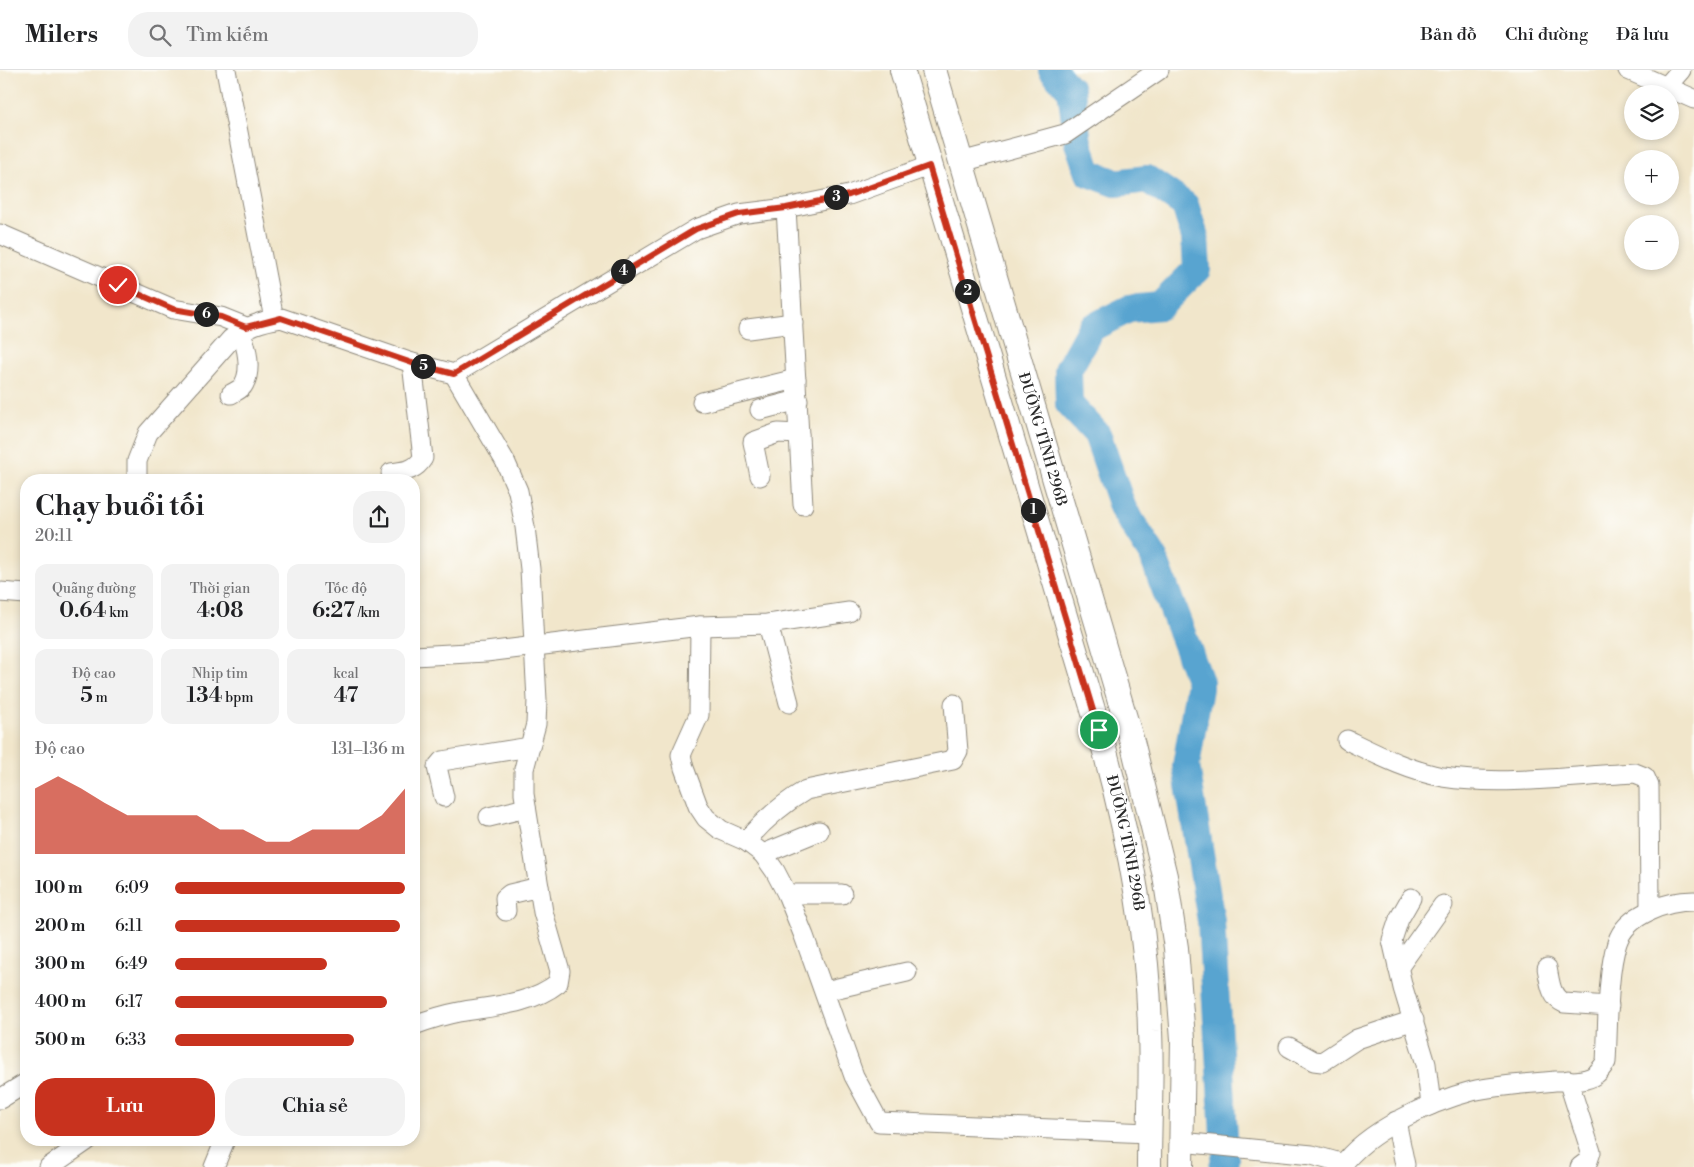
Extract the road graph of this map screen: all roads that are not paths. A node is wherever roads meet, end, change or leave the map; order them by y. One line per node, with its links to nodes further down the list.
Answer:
1 (226, 70): 15 (street)
2 (902, 70): 12 (main road, ĐƯỜNG TỈNH 296B)
3 (934, 70): 11 (main road, ĐƯỜNG TỈNH 296B)
4 (1159, 70): 11 (street)
5 (1628, 70): 7 (street)
6 (1681, 70): 8 (street)
7 (1662, 85)
8 (1668, 85)
9 (1679, 93): 10 (street)
10 (1694, 99)
11 (961, 162): 70 (main road, ĐƯỜNG TỈNH 296B)
12 (929, 166): 13 (street); 69 (main road, ĐƯỜNG TỈNH 296B)
13 (786, 208): 16 (street); 20 (street)
14 (5, 237): 18 (street)
15 (274, 319): 18 (street); 19 (street)
16 (793, 323): 17 (street); 21 (street)
17 (748, 329)
18 (243, 330): 22 (street); 28 (street)
19 (412, 363): 20 (street); 27 (street)
20 (454, 374): 36 (street)
21 (796, 379): 23 (street); 24 (street)
22 (231, 394)
23 (798, 400): 25 (street); 26 (street)
24 (702, 402)
25 (760, 410)
26 (800, 434): 29 (street); 30 (street)
27 (391, 473)
28 (136, 474)
29 (760, 476)
30 (804, 505)
31 (0, 592): 32 (street)
32 (20, 594)
33 (850, 612): 34 (street)
34 (768, 624): 35 (street); 38 (street)
35 (700, 626): 36 (street); 46 (street)
36 (535, 646): 37 (street); 41 (street)
37 (420, 656)
38 (789, 703)
39 (954, 704): 46 (street)
40 (1347, 740): 54 (street)
41 (530, 747): 42 (street); 43 (street)
42 (444, 797)
43 (526, 808): 44 (street); 48 (street)
44 (488, 817)
45 (819, 832): 47 (street)
46 (746, 841): 47 (street)
47 (763, 854): 49 (street)
48 (539, 887): 55 (street); 62 (street)
49 (787, 894): 50 (street); 59 (street)
50 (842, 894)
51 (1411, 898): 56 (street)
52 (1694, 901): 54 (street)
53 (1443, 905): 56 (street)
54 (1650, 909): 60 (street)
55 (506, 911)
56 (1398, 968): 61 (street)
57 (1547, 968): 60 (street)
58 (907, 972): 59 (street)
59 (825, 991): 69 (street)
60 (1610, 1006): 64 (street)
61 (1414, 1020): 63 (street); 67 (street)
62 (420, 1023)
63 (1289, 1047)
64 (1568, 1080): 67 (street); 79 (street)
65 (20, 1087): 66 (street)
66 (0, 1099)
67 (1431, 1105): 68 (street)
68 (1396, 1121): 73 (street); 74 (street)
69 (1149, 1133): 77 (main road, ĐƯỜNG TỈNH 296B)
70 (1181, 1142): 73 (street); 78 (main road, ĐƯỜNG TỈNH 296B)
71 (79, 1146): 75 (street)
72 (223, 1146): 76 (street)
73 (1343, 1165)
74 (1405, 1165)
75 (48, 1167)
76 (214, 1167)
77 (1149, 1167)
78 (1181, 1167)
79 (1580, 1167)

